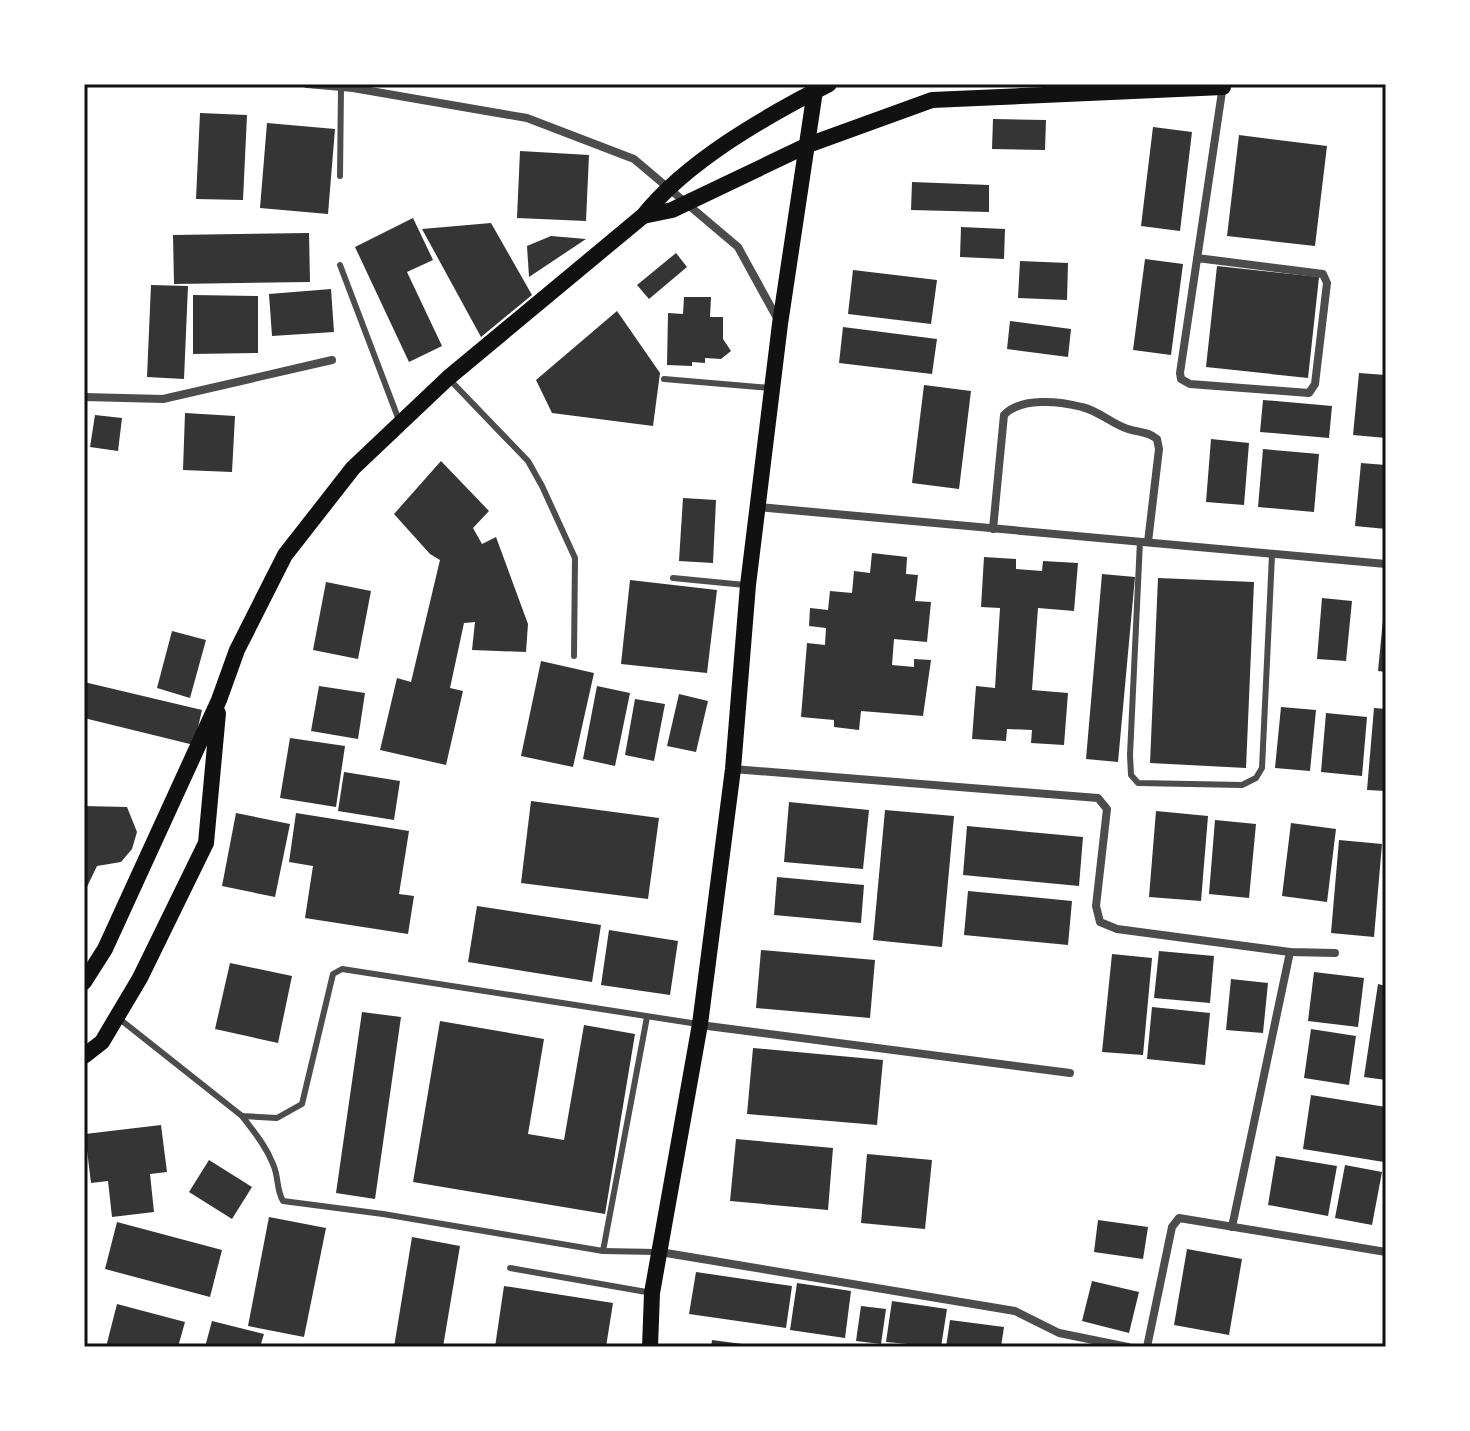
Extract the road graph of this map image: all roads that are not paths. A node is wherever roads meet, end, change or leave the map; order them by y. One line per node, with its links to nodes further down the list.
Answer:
1 (307, 84): 5 (street)
2 (353, 86): 5 (street); 8 (street)
3 (820, 86): 6 (main road); 8 (main road)
4 (1223, 86): 6 (main road); 11 (street)
5 (341, 87): 7 (lane)
6 (808, 145): 9 (main road); 13 (main road)
7 (340, 176)
8 (668, 189): 9 (street); 10 (main road)
9 (685, 204): 10 (main road); 13 (street)
10 (643, 216): 15 (main road)
11 (1197, 258): 11 (street)
12 (340, 265): 19 (lane)
13 (780, 324): 17 (main road)
14 (332, 360): 18 (street)
15 (448, 378): 19 (main road); 27 (lane)
16 (664, 379): 17 (lane)
17 (774, 388): 20 (main road)
18 (84, 397)
19 (400, 424): 28 (main road)
20 (757, 507): 21 (street); 26 (main road)
21 (993, 529): 22 (street); 22 (street)
22 (1144, 541): 23 (street); 23 (lane)
23 (1272, 555): 24 (street)
24 (1386, 564)
25 (673, 578): 26 (lane)
26 (748, 585): 29 (main road)
27 (574, 656)
28 (219, 700): 32 (main road); 33 (main road)
29 (733, 769): 30 (street); 35 (main road)
30 (1290, 952): 31 (street); 39 (street)
31 (1335, 953)
32 (84, 982)
33 (117, 1017): 36 (main road); 38 (lane)
34 (647, 1017): 35 (lane); 38 (lane); 40 (lane)
35 (700, 1024): 37 (street); 41 (main road)
36 (84, 1056)
37 (1070, 1073)
38 (242, 1116): 40 (lane)
39 (1232, 1227): 42 (street); 47 (street)
40 (603, 1251): 41 (lane)
41 (659, 1252): 44 (main road); 46 (street)
42 (1386, 1252)
43 (510, 1268): 44 (lane)
44 (652, 1293): 45 (main road)
45 (650, 1347)
46 (1128, 1347)
47 (1147, 1347)

